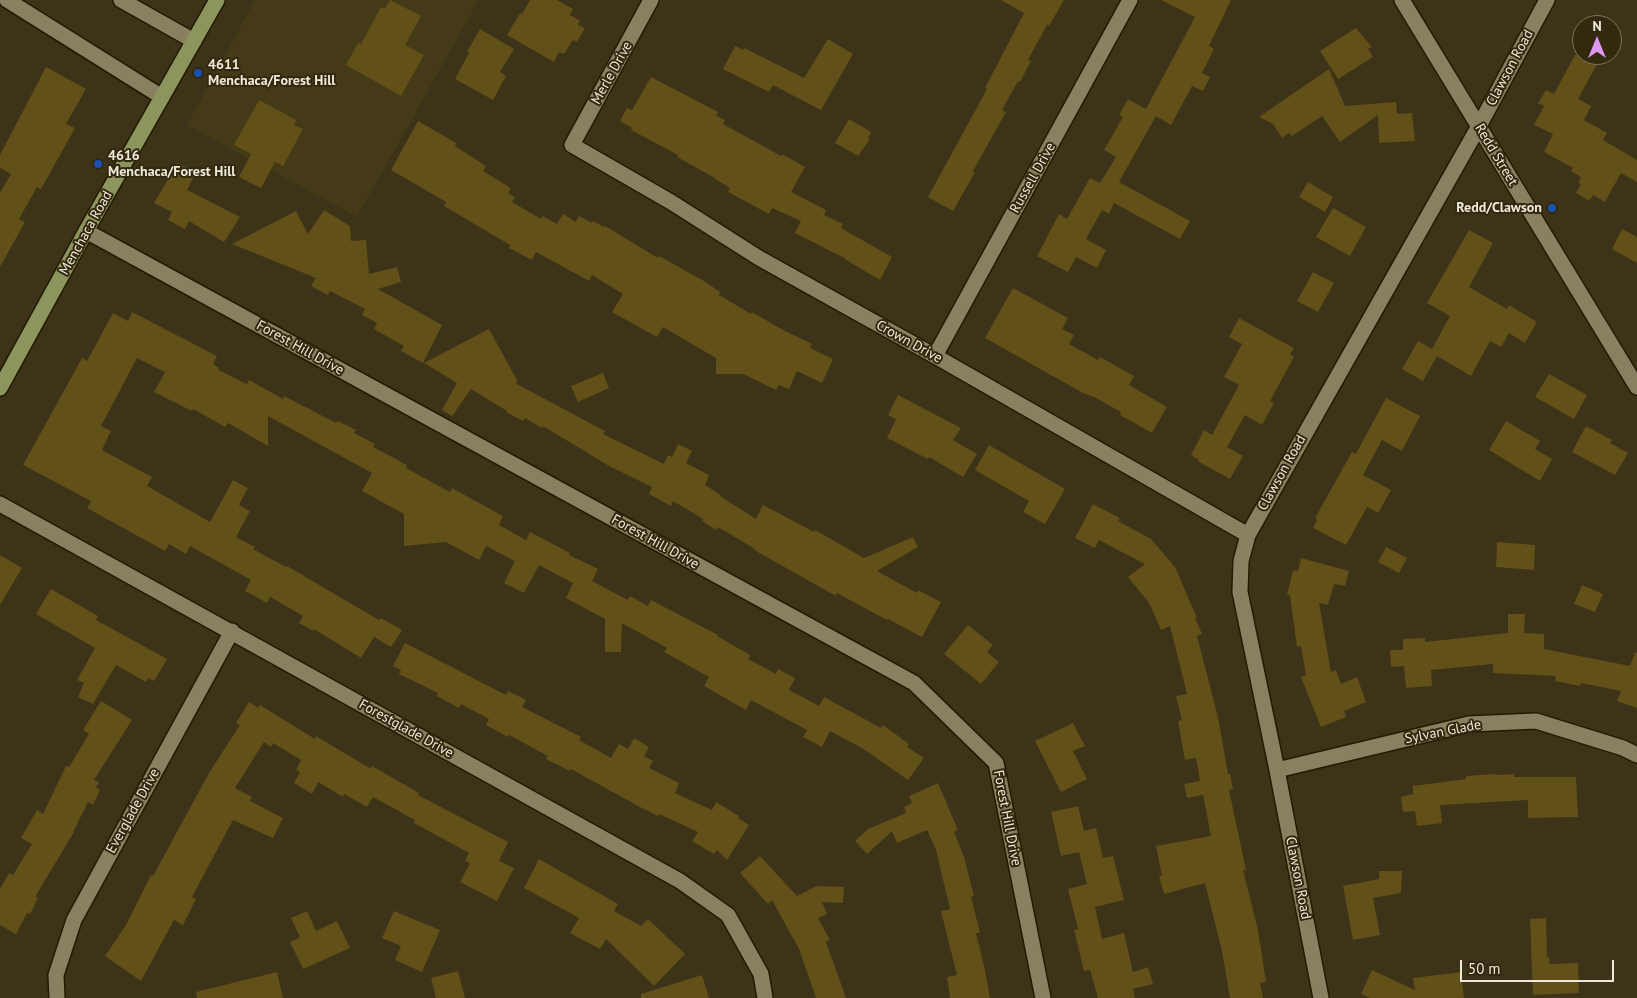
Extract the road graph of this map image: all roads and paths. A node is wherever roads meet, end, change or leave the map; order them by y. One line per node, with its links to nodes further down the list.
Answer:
1 (7, 0): 8 (street)
2 (121, 0): 9 (street)
3 (217, 0): 9 (main road, Menchaca Road)
4 (651, 0): 12 (street, Merle Drive)
5 (1130, 0): 14 (street, Russell Drive)
6 (1402, 0): 11 (street, Redd Street)
7 (1547, 0): 11 (street, Clawson Road)
8 (26, 5): 10 (street)
9 (194, 41): 10 (main road, Menchaca Road)
10 (162, 97): 13 (main road, Menchaca Road)
11 (1479, 126): 15 (street, Redd Street); 18 (street, Clawson Road)
12 (572, 145): 14 (street, Crown Drive)
13 (86, 231): 16 (main road, Menchaca Road); 24 (street, Forest Hill Drive)
14 (935, 356): 18 (street, Crown Drive)
15 (1637, 387)
16 (0, 388)
17 (0, 504): 19 (street, Forestglade Drive)
18 (1248, 535): 21 (street, Clawson Road)
19 (232, 631): 22 (street, Everglade Drive); 23 (street, Forestglade Drive)
20 (1637, 755): 21 (street, Sylvan Glade)
21 (1277, 770): 25 (street, Clawson Road)
22 (57, 998)
23 (765, 998)
24 (1043, 998)
25 (1321, 998)

